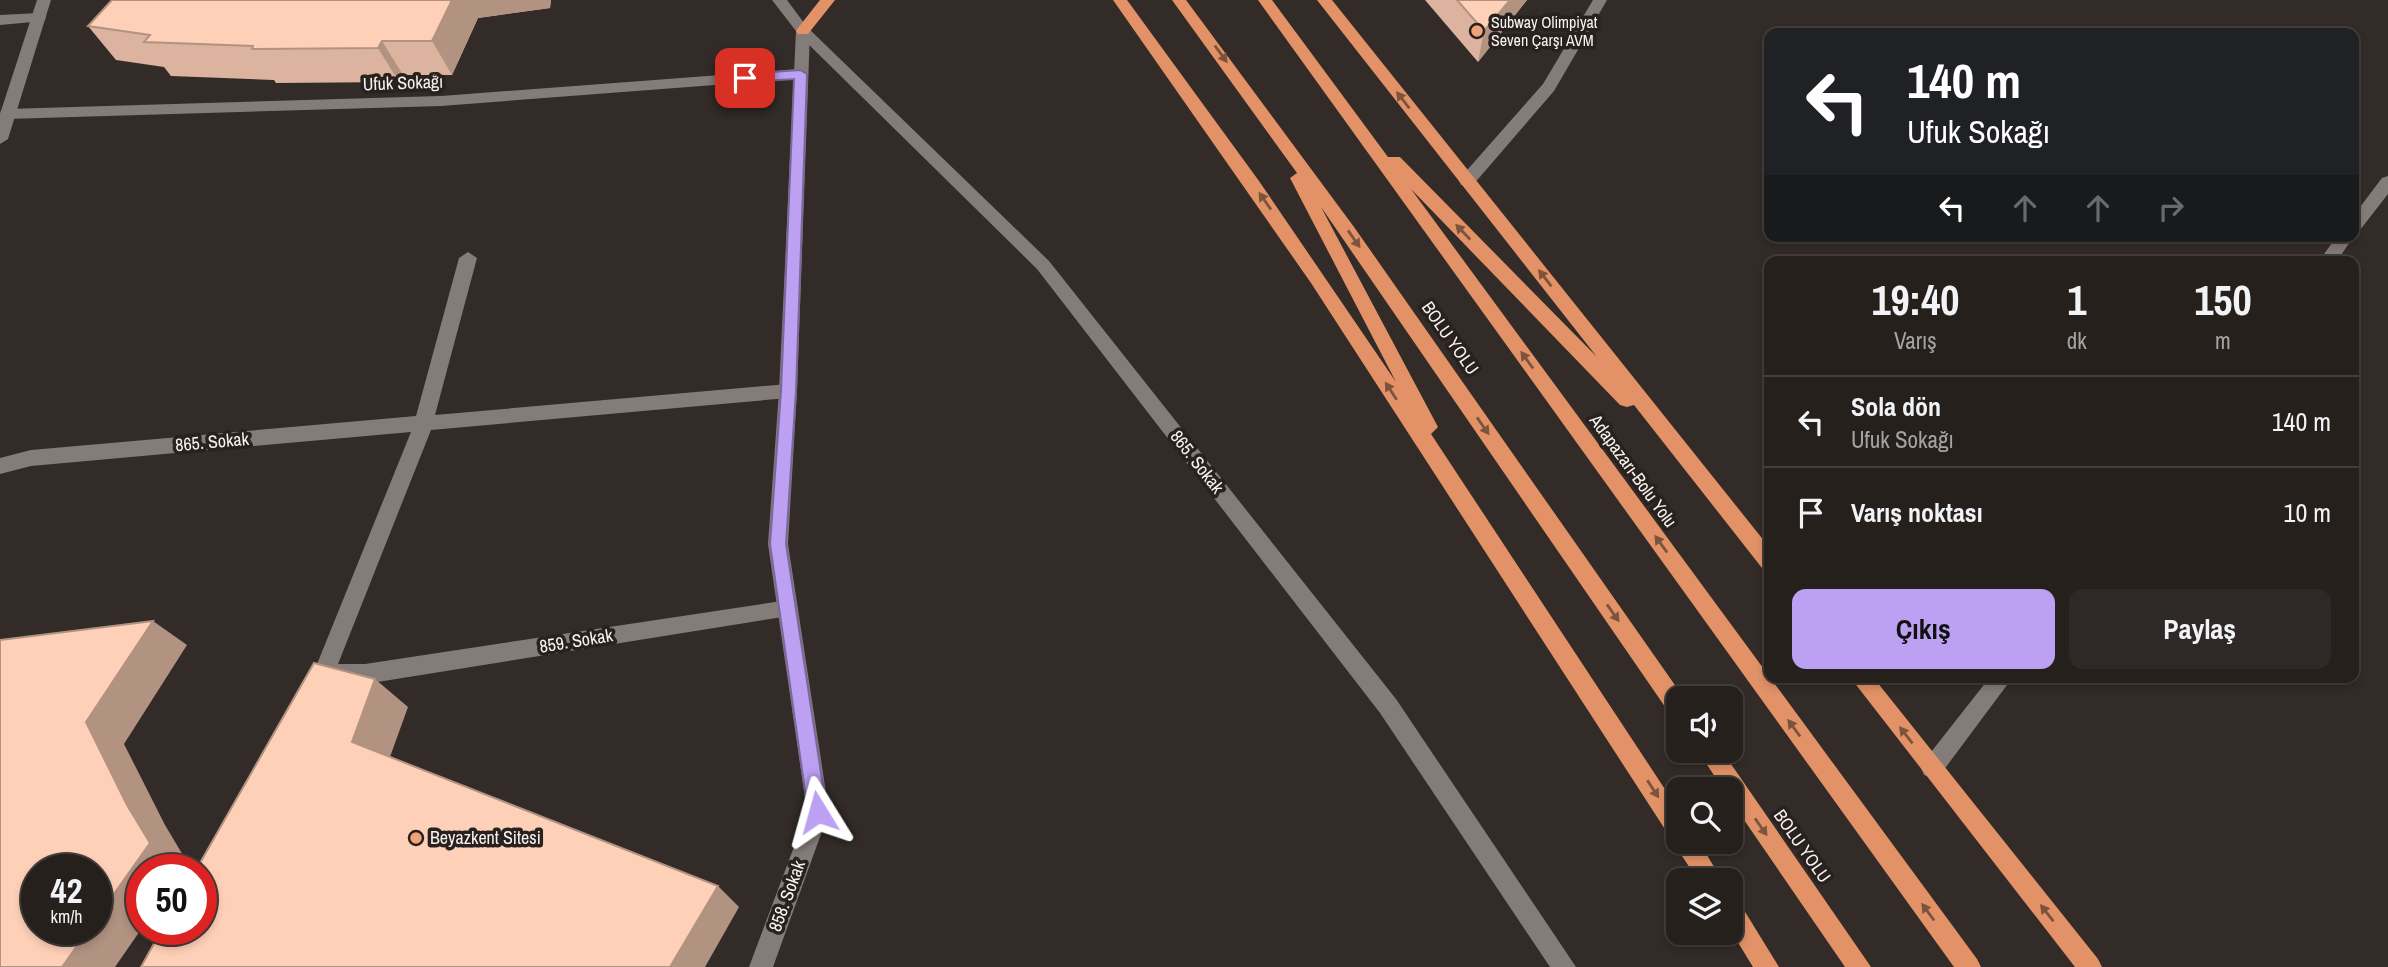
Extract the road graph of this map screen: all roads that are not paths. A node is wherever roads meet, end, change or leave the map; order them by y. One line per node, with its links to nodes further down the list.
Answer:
1 (44, 0): 9 (street)
2 (779, 0): 11 (street, 865. Sokak)
3 (828, 0): 11 (highway)
4 (1120, 0): 34 (highway, one-way to 4)
5 (1180, 0): 15 (highway, BOLU YOLU, one-way to 15)
6 (1265, 0): 13 (highway, Adapazarı-Bolu Yolu)
7 (1324, 0): 17 (highway, one-way to 7)
8 (1600, 0): 17 (street)
9 (39, 18): 10 (street); 14 (street)
10 (0, 20)
11 (803, 31): 12 (street, 858. Sokak); 40 (street, 865. Sokak)
12 (800, 74): 14 (street, Ufuk Sokağı); 23 (street, 858. Sokak)
13 (1346, 111): 26 (highway, one-way to 13); 43 (highway, Adapazarı-Bolu Yolu, one-way to 13)
14 (7, 114): 16 (street)
15 (1265, 115): 32 (highway, BOLU YOLU, one-way to 32); 34 (highway)
16 (0, 139)
17 (1467, 181): 26 (highway, one-way to 17)
18 (2388, 182): 19 (street)
19 (2359, 220)
20 (2341, 242): 21 (street)
21 (2330, 256)
22 (468, 258): 24 (street)
23 (788, 391): 24 (street, 865. Sokak); 28 (street, 858. Sokak)
24 (425, 423): 25 (street, 865. Sokak); 29 (street)
25 (0, 466)
26 (1699, 474): 27 (highway)
27 (1764, 556)
28 (788, 609): 29 (street, 859. Sokak); 39 (street, 858. Sokak)
29 (324, 674): 33 (street)
30 (1865, 683): 36 (highway, one-way to 30)
31 (1998, 683): 36 (street)
32 (1666, 690)
33 (310, 697)
34 (1630, 755): 37 (highway, one-way to 37)
35 (1717, 763): 42 (highway, BOLU YOLU, one-way to 42)
36 (1932, 768): 44 (highway, one-way to 36)
37 (1666, 810)
38 (1743, 930): 41 (highway)
39 (761, 967)
40 (1564, 967)
41 (1767, 967)
42 (1858, 967)
43 (1969, 967)
44 (2090, 967)

